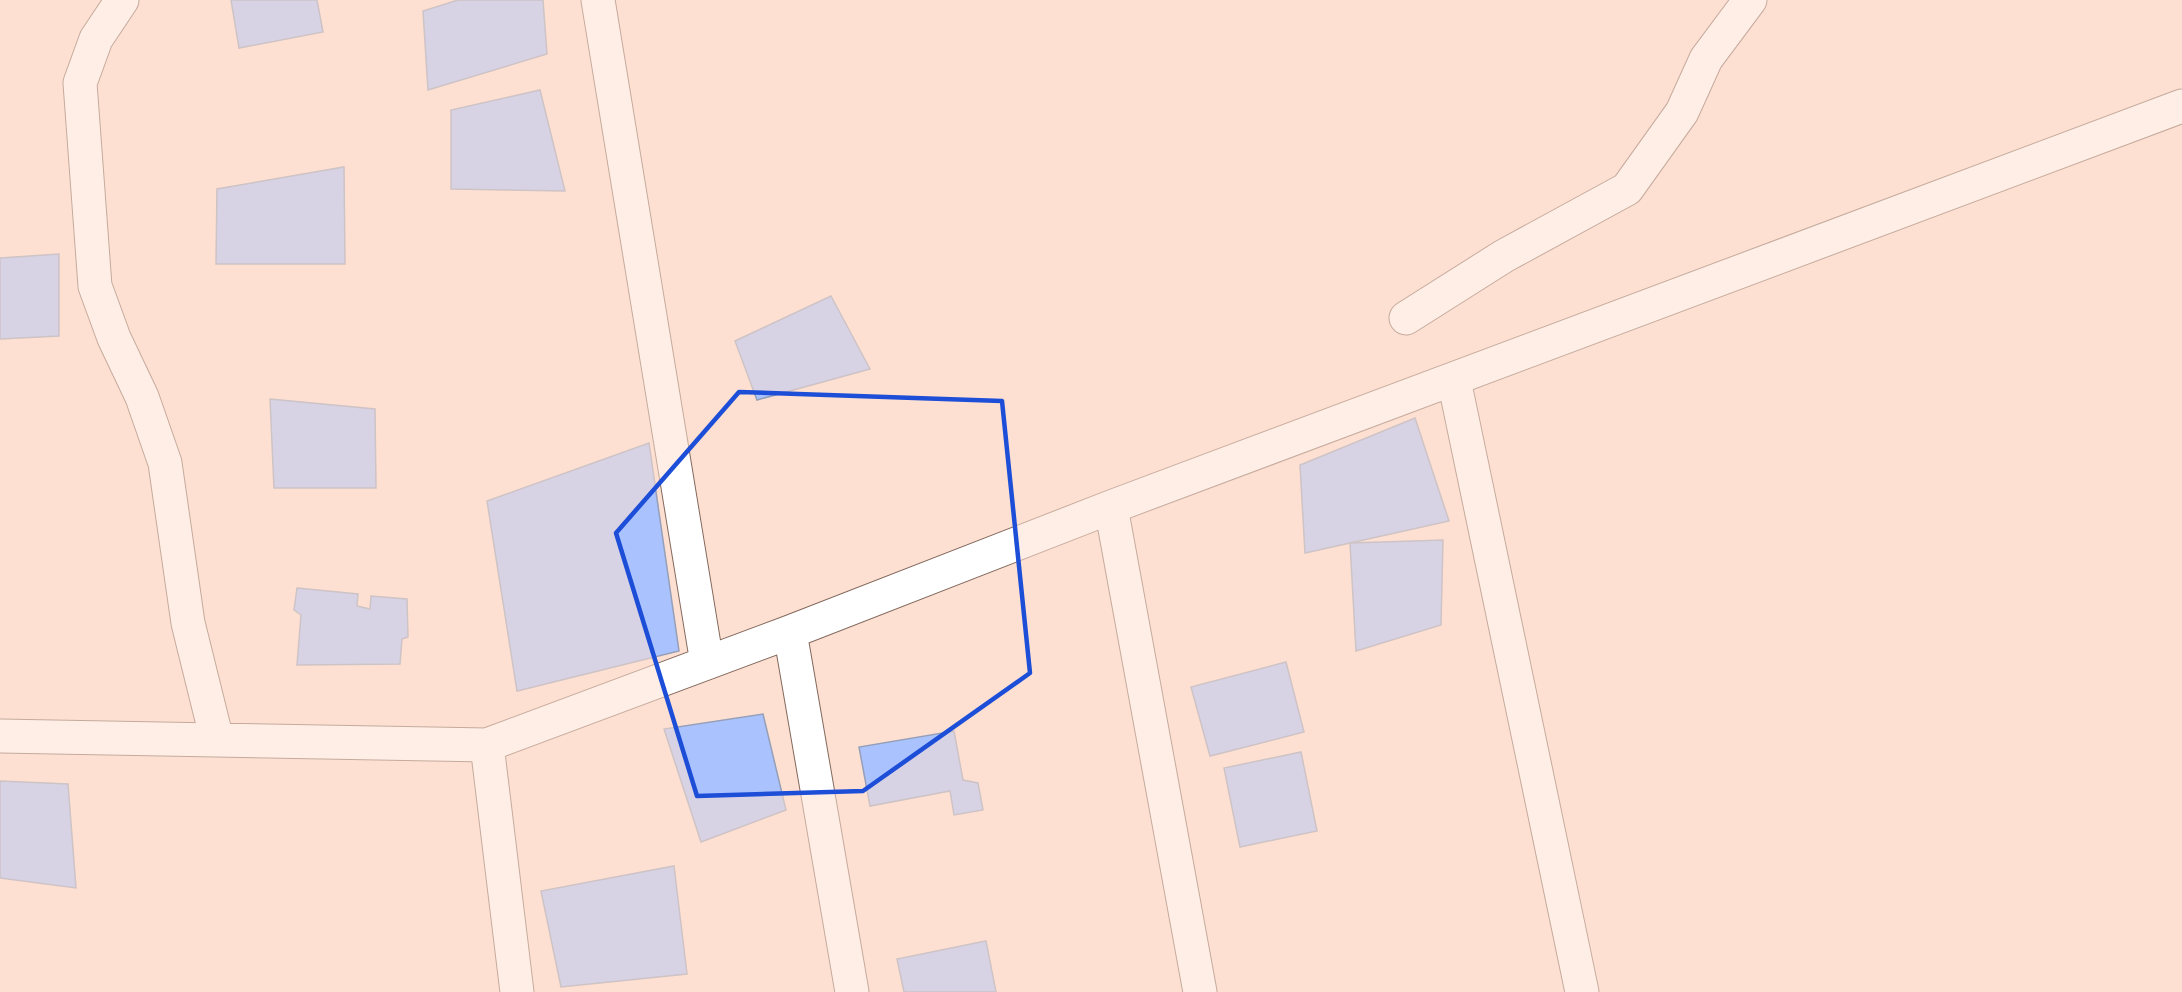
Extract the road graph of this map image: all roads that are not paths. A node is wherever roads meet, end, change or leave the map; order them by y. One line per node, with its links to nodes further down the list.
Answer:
1 (122, 0): 11 (street)
2 (598, 0): 9 (street)
3 (1750, 0): 5 (street)
4 (2182, 105): 6 (street)
5 (1406, 318)
6 (1454, 380): 7 (street); 16 (street)
7 (1111, 507): 8 (street); 15 (street)
8 (790, 632): 9 (street); 14 (street)
9 (707, 663): 12 (street)
10 (0, 736): 11 (street)
11 (217, 741): 12 (street)
12 (487, 745): 13 (street)
13 (517, 992)
14 (852, 992)
15 (1200, 992)
16 (1582, 992)

